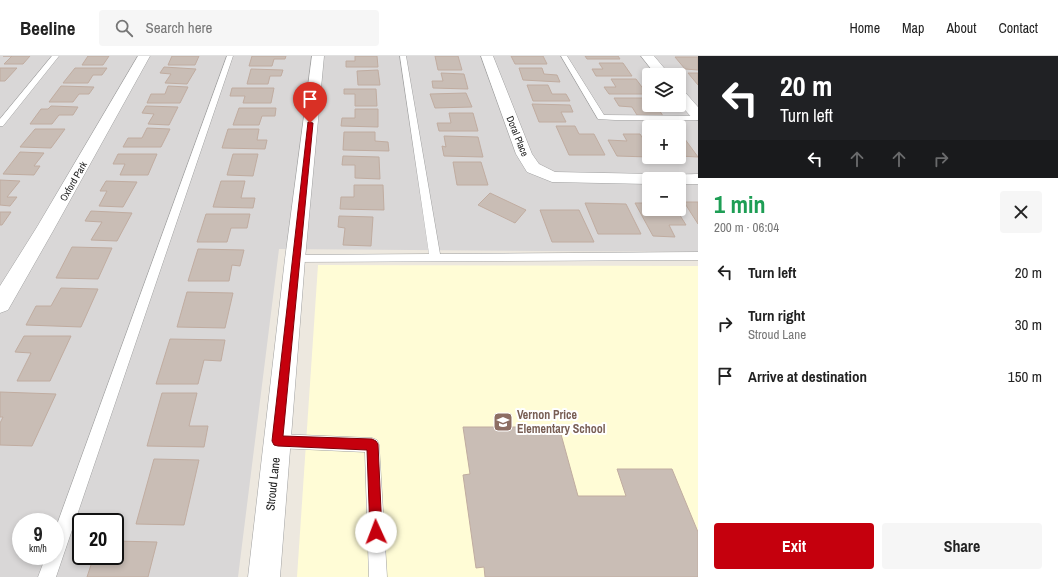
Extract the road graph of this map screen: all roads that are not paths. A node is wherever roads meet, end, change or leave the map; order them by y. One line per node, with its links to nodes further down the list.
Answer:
1 (56, 56): 12 (lane)
2 (144, 56): 19 (street, Oxford Park)
3 (230, 56): 21 (lane)
4 (318, 56): 18 (street, Stroud Lane)
5 (403, 56): 17 (lane)
6 (487, 56): 15 (street, Doral Place)
7 (564, 56): 11 (lane)
8 (647, 56): 9 (street)
9 (657, 68)
10 (686, 102): 11 (street)
11 (698, 117)
12 (0, 124)
13 (686, 178): 14 (street)
14 (698, 178)
15 (642, 179)
16 (698, 256): 17 (lane)
17 (435, 258): 18 (lane)
18 (295, 259): 20 (street, Stroud Lane)
19 (0, 304)
20 (278, 441): 24 (street, Stroud Lane); 25 (lane)
21 (64, 529)
22 (51, 565): 23 (lane)
23 (47, 577)
24 (264, 577)
25 (378, 577)

